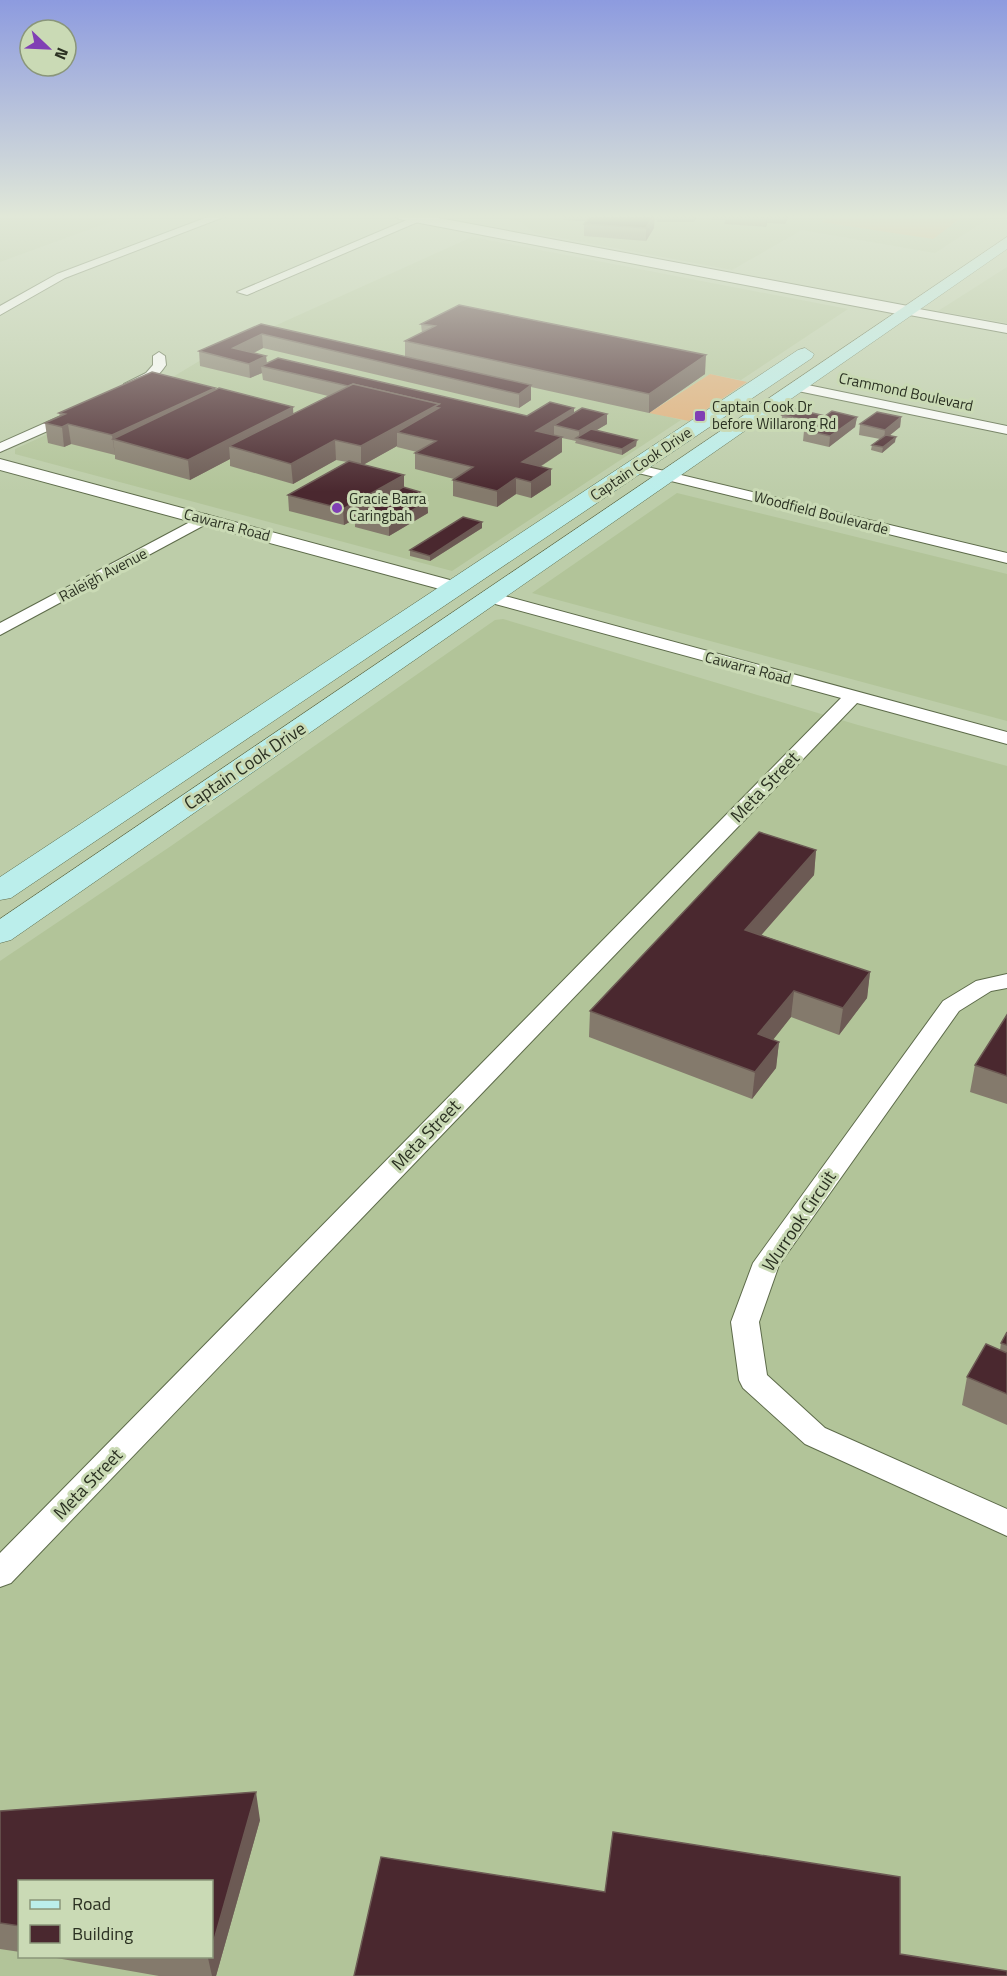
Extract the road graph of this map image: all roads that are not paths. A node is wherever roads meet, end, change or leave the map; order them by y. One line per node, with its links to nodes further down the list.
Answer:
1 (875, 307): 5 (main road)
2 (889, 307): 4 (street)
3 (913, 307): 4 (main road, Captain Cook Drive)
4 (908, 311): 6 (street); 9 (main road, Captain Cook Drive)
5 (858, 318)
6 (1007, 329)
7 (819, 345): 15 (main road, Captain Cook Drive)
8 (159, 356): 10 (street)
9 (798, 387): 12 (street, Crammond Boulevard); 16 (main road, Captain Cook Drive)
10 (112, 395)
11 (83, 410): 13 (street)
12 (1007, 430)
13 (0, 448)
14 (0, 464): 17 (street, Cawarra Road)
15 (635, 468): 16 (street, Woodfield Boulevarde); 19 (main road, Captain Cook Drive)
16 (667, 476): 18 (street, Woodfield Boulevarde); 20 (main road, Captain Cook Drive)
17 (205, 519): 19 (street, Cawarra Road); 21 (street, Raleigh Avenue)
18 (1007, 558)
19 (454, 587): 20 (main road); 24 (main road, Captain Cook Drive)
20 (490, 597): 22 (street, Cawarra Road); 25 (main road, Captain Cook Drive)
21 (0, 630)
22 (852, 697): 23 (street, Cawarra Road); 28 (street, Meta Street)
23 (1007, 738)
24 (0, 891)
25 (0, 933)
26 (1007, 981): 27 (street, Wurrook Circuit)
27 (1007, 1523)
28 (0, 1574)

